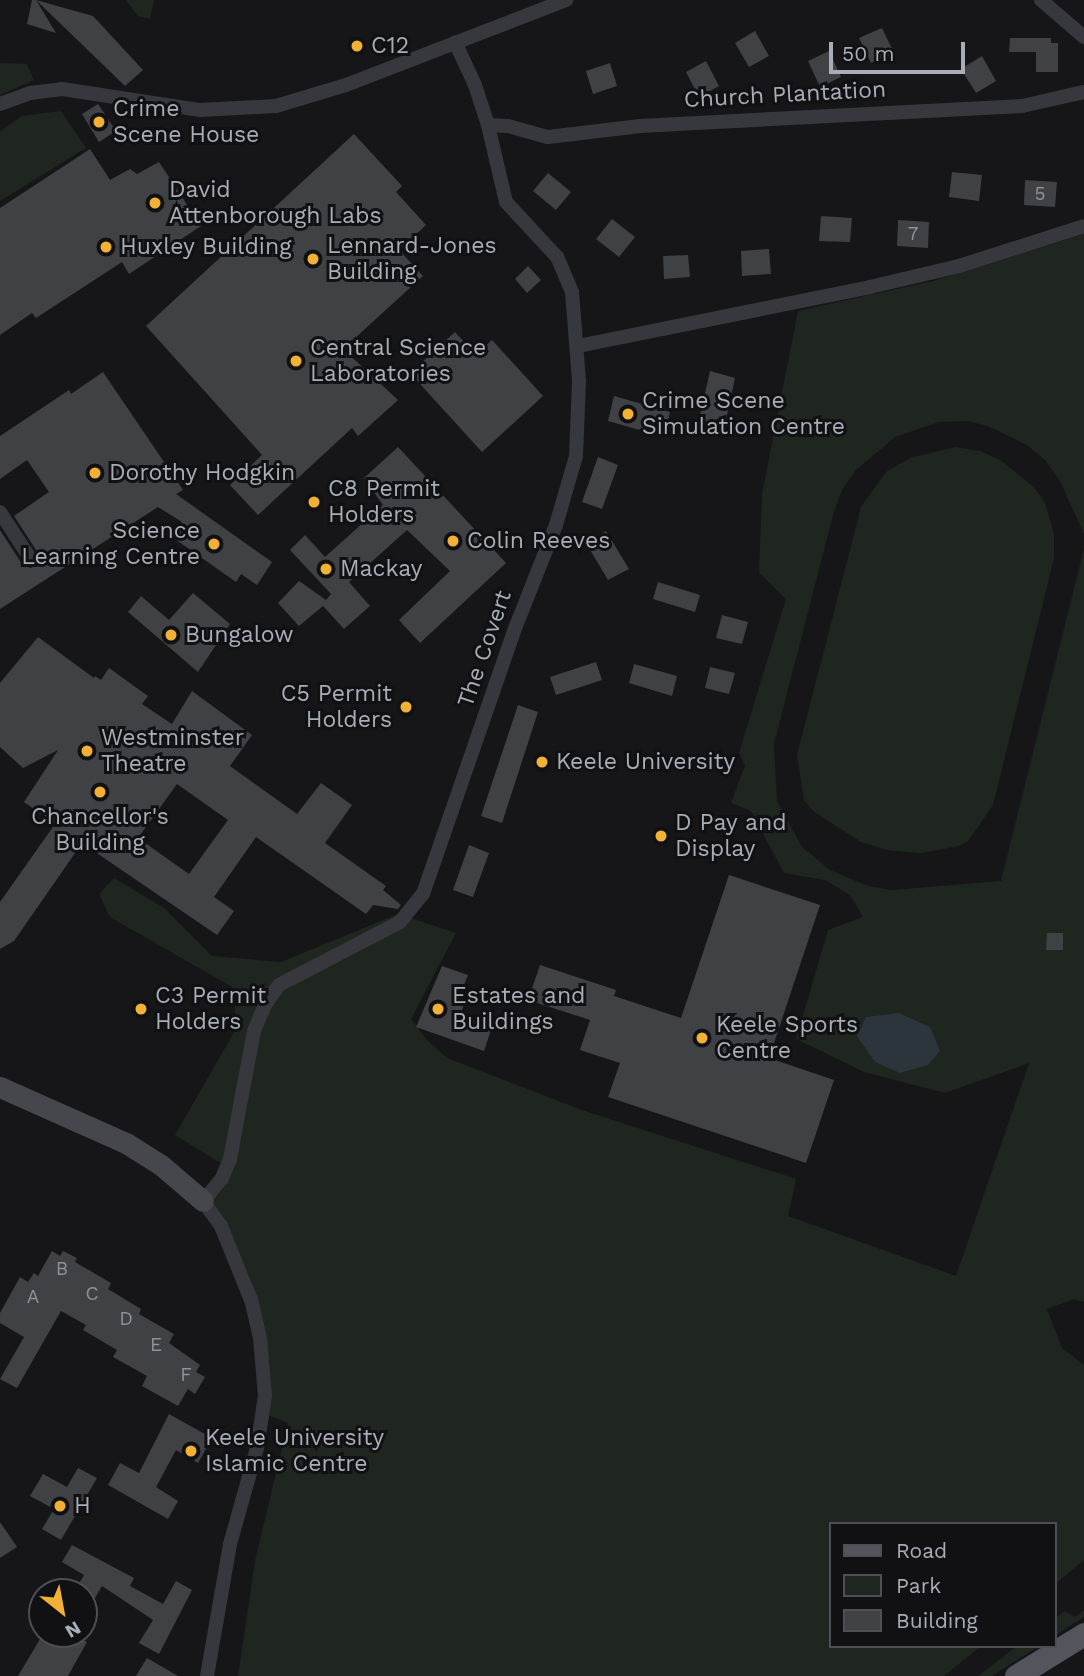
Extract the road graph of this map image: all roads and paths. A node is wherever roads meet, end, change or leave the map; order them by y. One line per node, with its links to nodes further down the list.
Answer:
1 (566, 0): 4 (street)
2 (1041, 0): 3 (street)
3 (1084, 37)
4 (454, 42): 6 (street); 7 (street, The Covert)
5 (1084, 92): 7 (street, Church Plantation)
6 (0, 104)
7 (488, 125): 9 (street, The Covert)
8 (1084, 226): 9 (street)
9 (578, 346): 13 (street, The Covert)
10 (0, 512): 11 (street)
11 (30, 558)
12 (0, 1087): 13 (street)
13 (202, 1201): 15 (street)
14 (1084, 1634): 16 (main road)
15 (207, 1676)
16 (1016, 1676)

